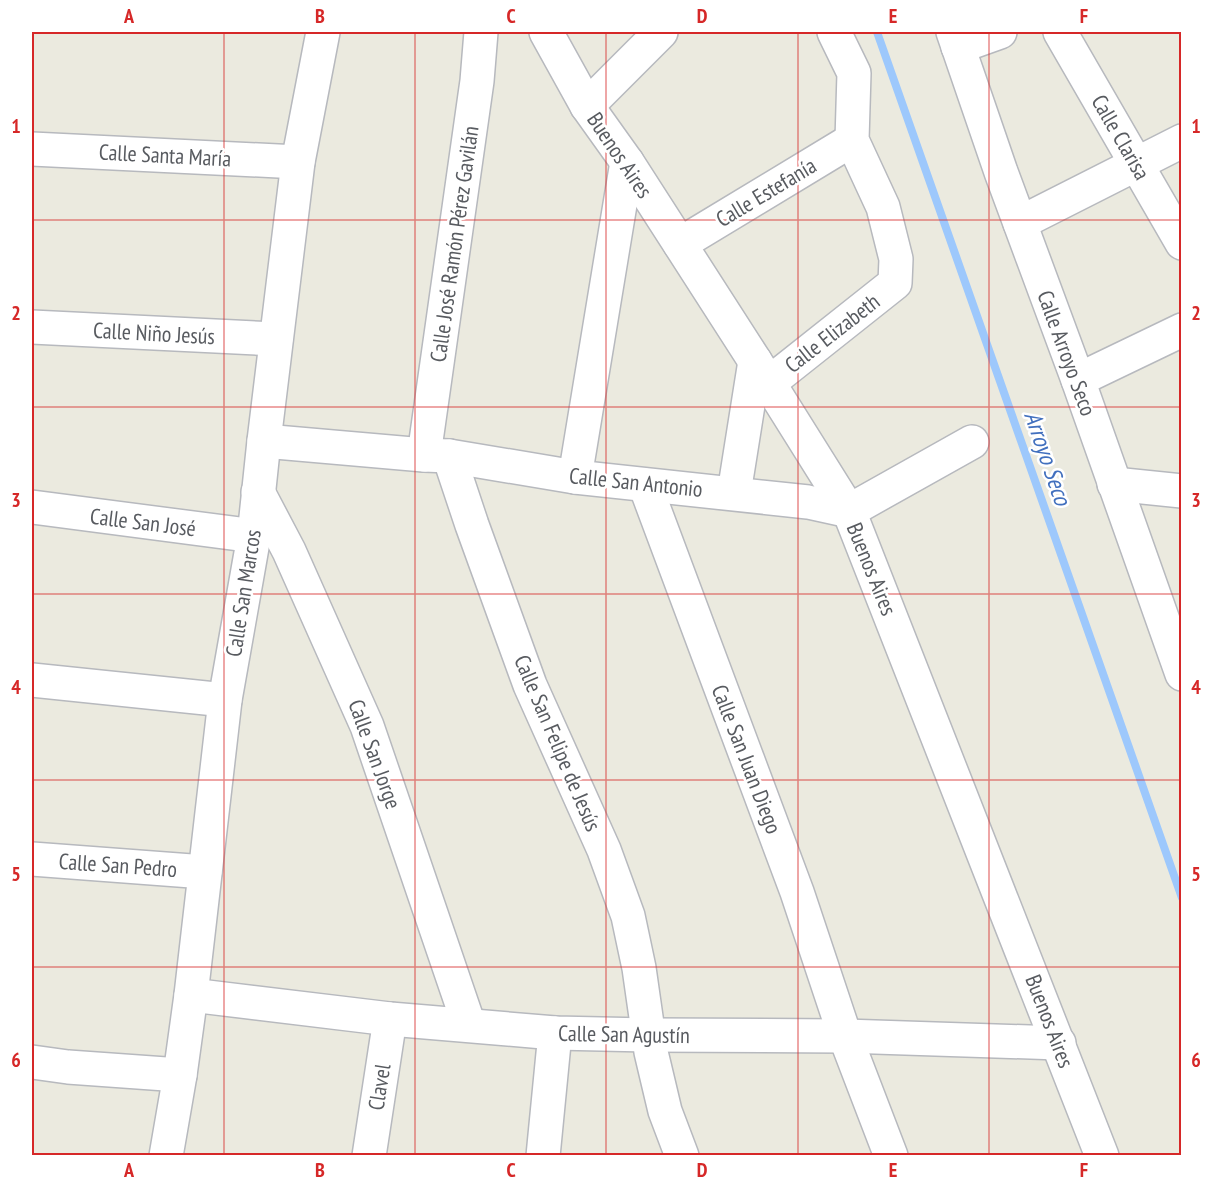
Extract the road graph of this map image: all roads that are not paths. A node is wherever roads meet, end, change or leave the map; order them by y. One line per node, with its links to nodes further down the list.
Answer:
1 (323, 32): 13 (street, Calle San Marcos)
2 (480, 32): 26 (street, Calle José Ramón Pérez Gavilán)
3 (546, 32): 9 (street, Buenos Aires)
4 (661, 32): 9 (street)
5 (834, 32): 10 (street)
6 (1000, 32): 8 (street)
7 (1060, 32): 15 (street, Calle Clarisa)
8 (955, 39): 16 (street, Calle Arroyo Seco)
9 (587, 106): 14 (street, Buenos Aires)
10 (852, 140): 18 (street, Calle Estefanía); 22 (street, Calle Elizabeth)
11 (1182, 141): 15 (street)
12 (32, 149): 13 (street, Calle Santa María)
13 (298, 162): 21 (street, Calle San Marcos)
14 (627, 162): 18 (street, Buenos Aires); 27 (street)
15 (1137, 165): 16 (street); 17 (street, Calle Clarisa)
16 (1020, 223): 23 (street, Calle Arroyo Seco)
17 (1182, 243)
18 (680, 244): 22 (street, Buenos Aires)
19 (32, 327): 21 (street, Calle Niño Jesús)
20 (1182, 330): 23 (street)
21 (276, 339): 24 (street, Calle San Marcos)
22 (762, 372): 32 (street); 34 (street, Buenos Aires)
23 (1078, 380): 28 (street, Calle Arroyo Seco)
24 (264, 441): 26 (street, Calle San Antonio); 31 (street, Calle San Marcos)
25 (972, 442): 34 (street)
26 (436, 456): 27 (street, Calle San Antonio); 45 (street, Calle San Felipe de Jesús)
27 (575, 477): 29 (street, Calle San Antonio)
28 (1114, 484): 30 (street); 36 (street, Calle Arroyo Seco)
29 (645, 485): 32 (street, Calle San Antonio); 46 (street, Calle San Juan Diego)
30 (1182, 491)
31 (258, 492): 35 (street, Calle San Marcos); 43 (street, Calle San Jorge)
32 (734, 493): 34 (street, Calle San Antonio)
33 (32, 507): 35 (street, Calle San José)
34 (849, 511): 47 (street, Buenos Aires)
35 (254, 536): 38 (street, Calle San Marcos)
36 (1182, 674)
37 (32, 680): 38 (street)
38 (225, 700): 40 (street, Calle San Marcos)
39 (32, 859): 40 (street, Calle San Pedro)
40 (205, 872): 41 (street, Calle San Marcos)
41 (191, 996): 42 (street, Calle San Agustín); 49 (street, Calle San Marcos)
42 (390, 1019): 43 (street, Calle San Agustín); 51 (street, Clavel)
43 (469, 1025): 44 (street, Calle San Agustín)
44 (555, 1033): 45 (street, Calle San Agustín); 52 (street)
45 (648, 1035): 46 (street, Calle San Agustín); 53 (street, Calle San Felipe de Jesús)
46 (845, 1036): 47 (street, Calle San Agustín); 54 (street, Calle San Juan Diego)
47 (1059, 1043): 55 (street, Buenos Aires)
48 (32, 1062): 49 (street)
49 (180, 1075): 50 (street, Calle San Marcos)
50 (166, 1155)
51 (369, 1155)
52 (543, 1155)
53 (682, 1155)
54 (891, 1155)
55 (1102, 1155)

